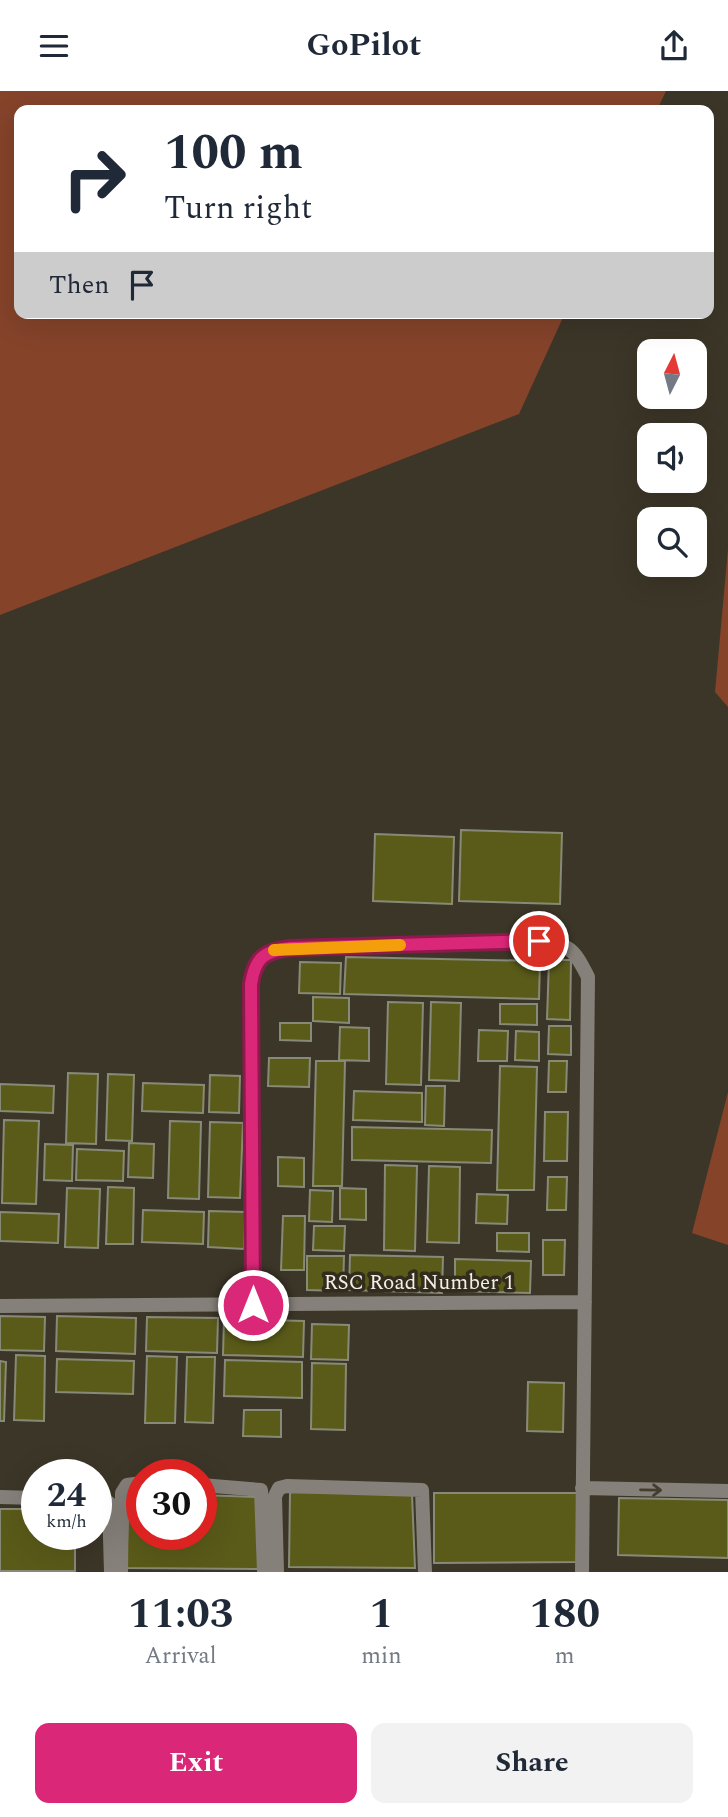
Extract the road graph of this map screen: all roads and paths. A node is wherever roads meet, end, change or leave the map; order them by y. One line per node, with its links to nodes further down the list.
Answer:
1 (585, 1302): 2 (street, RSC Road Number 1); 2 (street); 6 (street)
2 (253, 1305): 3 (street, RSC Road Number 1)
3 (0, 1306)
4 (217, 1486): 13 (street)
5 (126, 1487): 12 (street)
6 (582, 1488): 7 (street, one-way to 7); 16 (street)
7 (728, 1491)
8 (0, 1497): 9 (street)
9 (21, 1498)
10 (110, 1550): 11 (street)
11 (111, 1572)
12 (121, 1572)
13 (264, 1572)
14 (277, 1572): 15 (street)
15 (425, 1572)
16 (582, 1572)

